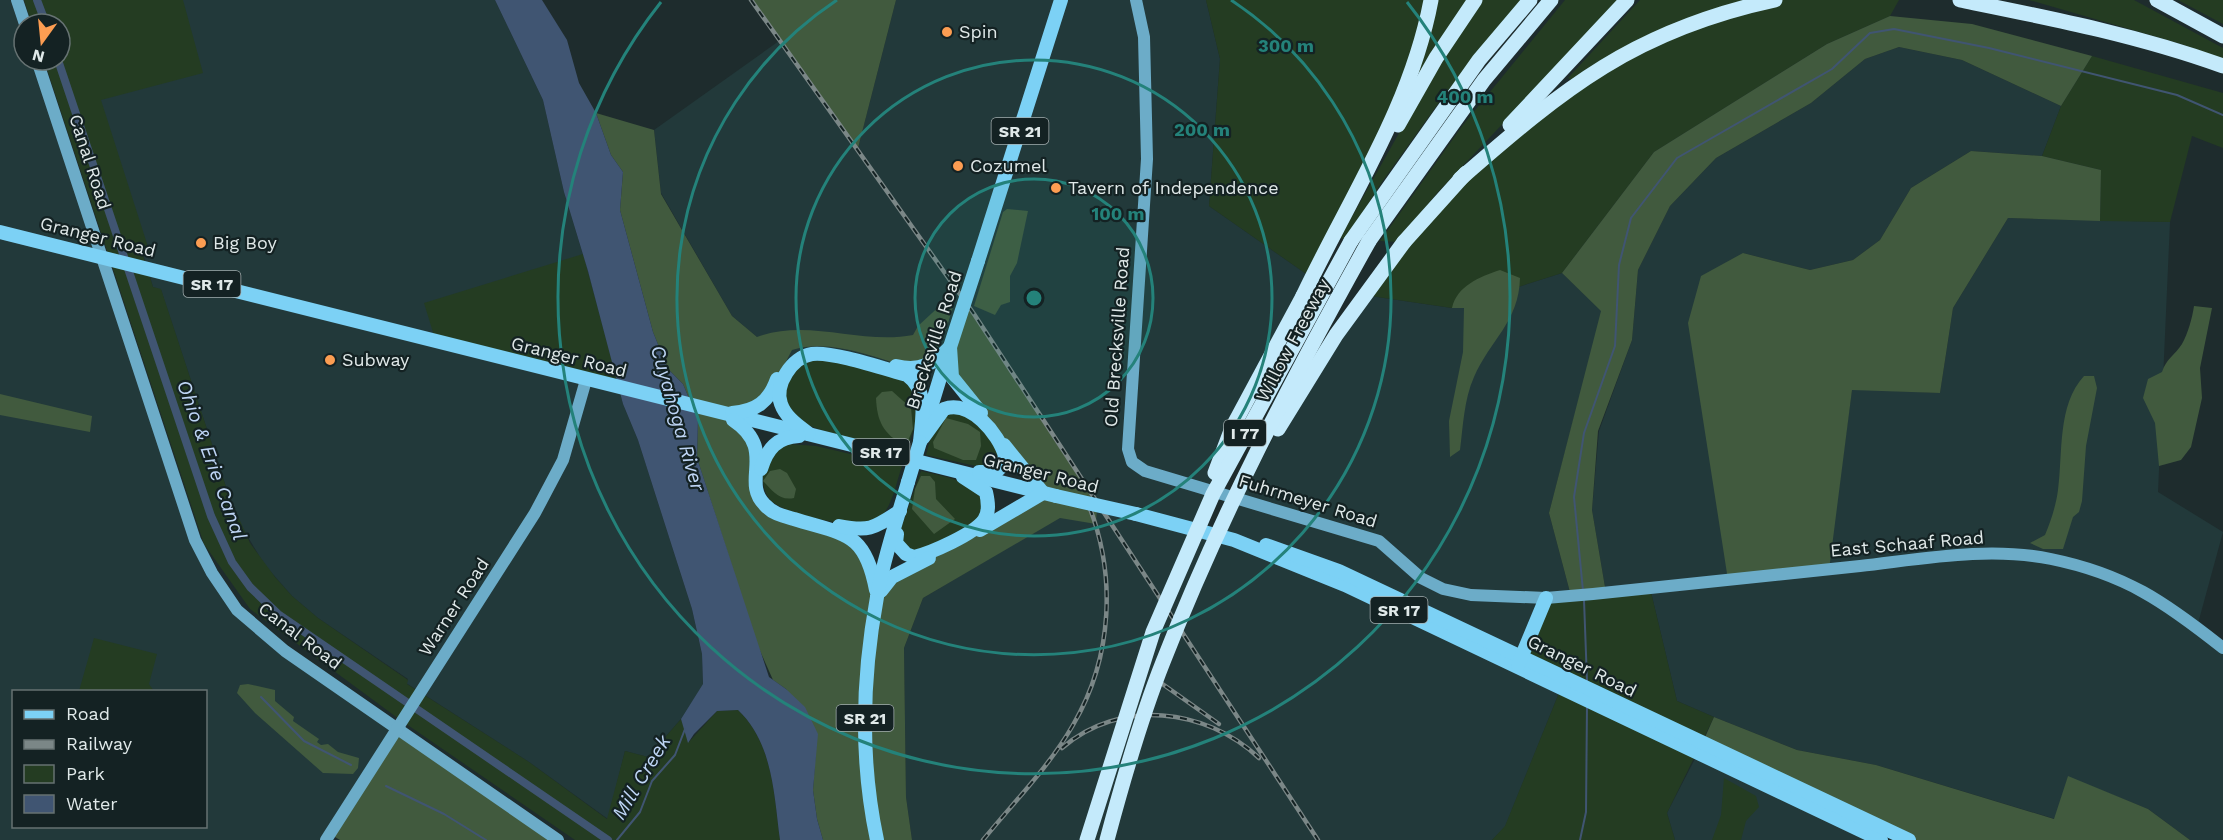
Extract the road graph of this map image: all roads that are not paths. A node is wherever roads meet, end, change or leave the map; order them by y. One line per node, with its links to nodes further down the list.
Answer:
1 (1060, 0): 20 (main road, Brecksville Road / SR 21, bridge)
2 (1136, 0): 25 (street, Old Brecksville Road)
3 (1431, 0): 17 (highway)
4 (1475, 0): 17 (highway)
5 (1530, 0): 33 (highway, Willow Freeway / I 77, bridge)
6 (1551, 0): 30 (highway, Willow Freeway / I 77, bridge)
7 (1627, 0): 16 (highway)
8 (1775, 0): 16 (highway)
9 (1960, 0): 12 (highway)
10 (2003, 0): 12 (highway)
11 (2157, 0): 13 (highway)
12 (2065, 21): 14 (highway)
13 (2223, 36)
14 (2223, 66)
15 (41, 72): 19 (street, Canal Road)
16 (1460, 180): 30 (highway, bridge)
17 (1356, 196): 33 (highway, bridge)
18 (0, 232): 19 (main road, Granger Road / SR 17)
19 (109, 257): 21 (main road, Granger Road / SR 17); 37 (street, Canal Road)
20 (950, 347): 22 (main road); 24 (main road, Brecksville Road / SR 21); 27 (main road)
21 (586, 380): 22 (main road, Granger Road / SR 17); 37 (street, Warner Road)
22 (724, 414): 23 (main road, Granger Road / SR 17); 29 (main road)
23 (811, 436): 24 (main road); 26 (main road, Granger Road / SR 17); 28 (main road)
24 (920, 442): 26 (main road); 28 (main road, Brecksville Road / SR 21, bridge)
25 (1131, 462): 32 (street, Fuhrmeyer Road)
26 (950, 469): 27 (main road, Granger Road / SR 17); 28 (main road)
27 (1049, 495): 29 (main road); 35 (main road, Granger Road / SR 17, bridge)
28 (900, 511): 29 (main road, Brecksville Road / SR 21)
29 (877, 596): 40 (main road, Brecksville Road / SR 21)
30 (1190, 596): 42 (highway, Willow Freeway / I 77, bridge)
31 (1571, 596): 32 (street, Fuhrmeyer Road); 34 (street, East Schaaf Road)
32 (1546, 598): 35 (main road)
33 (1153, 632): 41 (highway, Willow Freeway / I 77, bridge)
34 (2223, 648)
35 (1520, 662): 36 (main road, Granger Road / SR 17)
36 (1611, 706): 43 (main road, Granger Road / SR 17); 44 (main road, Granger Road / SR 17)
37 (401, 725): 38 (street, Warner Road); 39 (street, Canal Road)
38 (326, 840)
39 (558, 840)
40 (877, 840)
41 (1087, 840)
42 (1107, 840)
43 (1881, 840)
44 (1909, 840)

